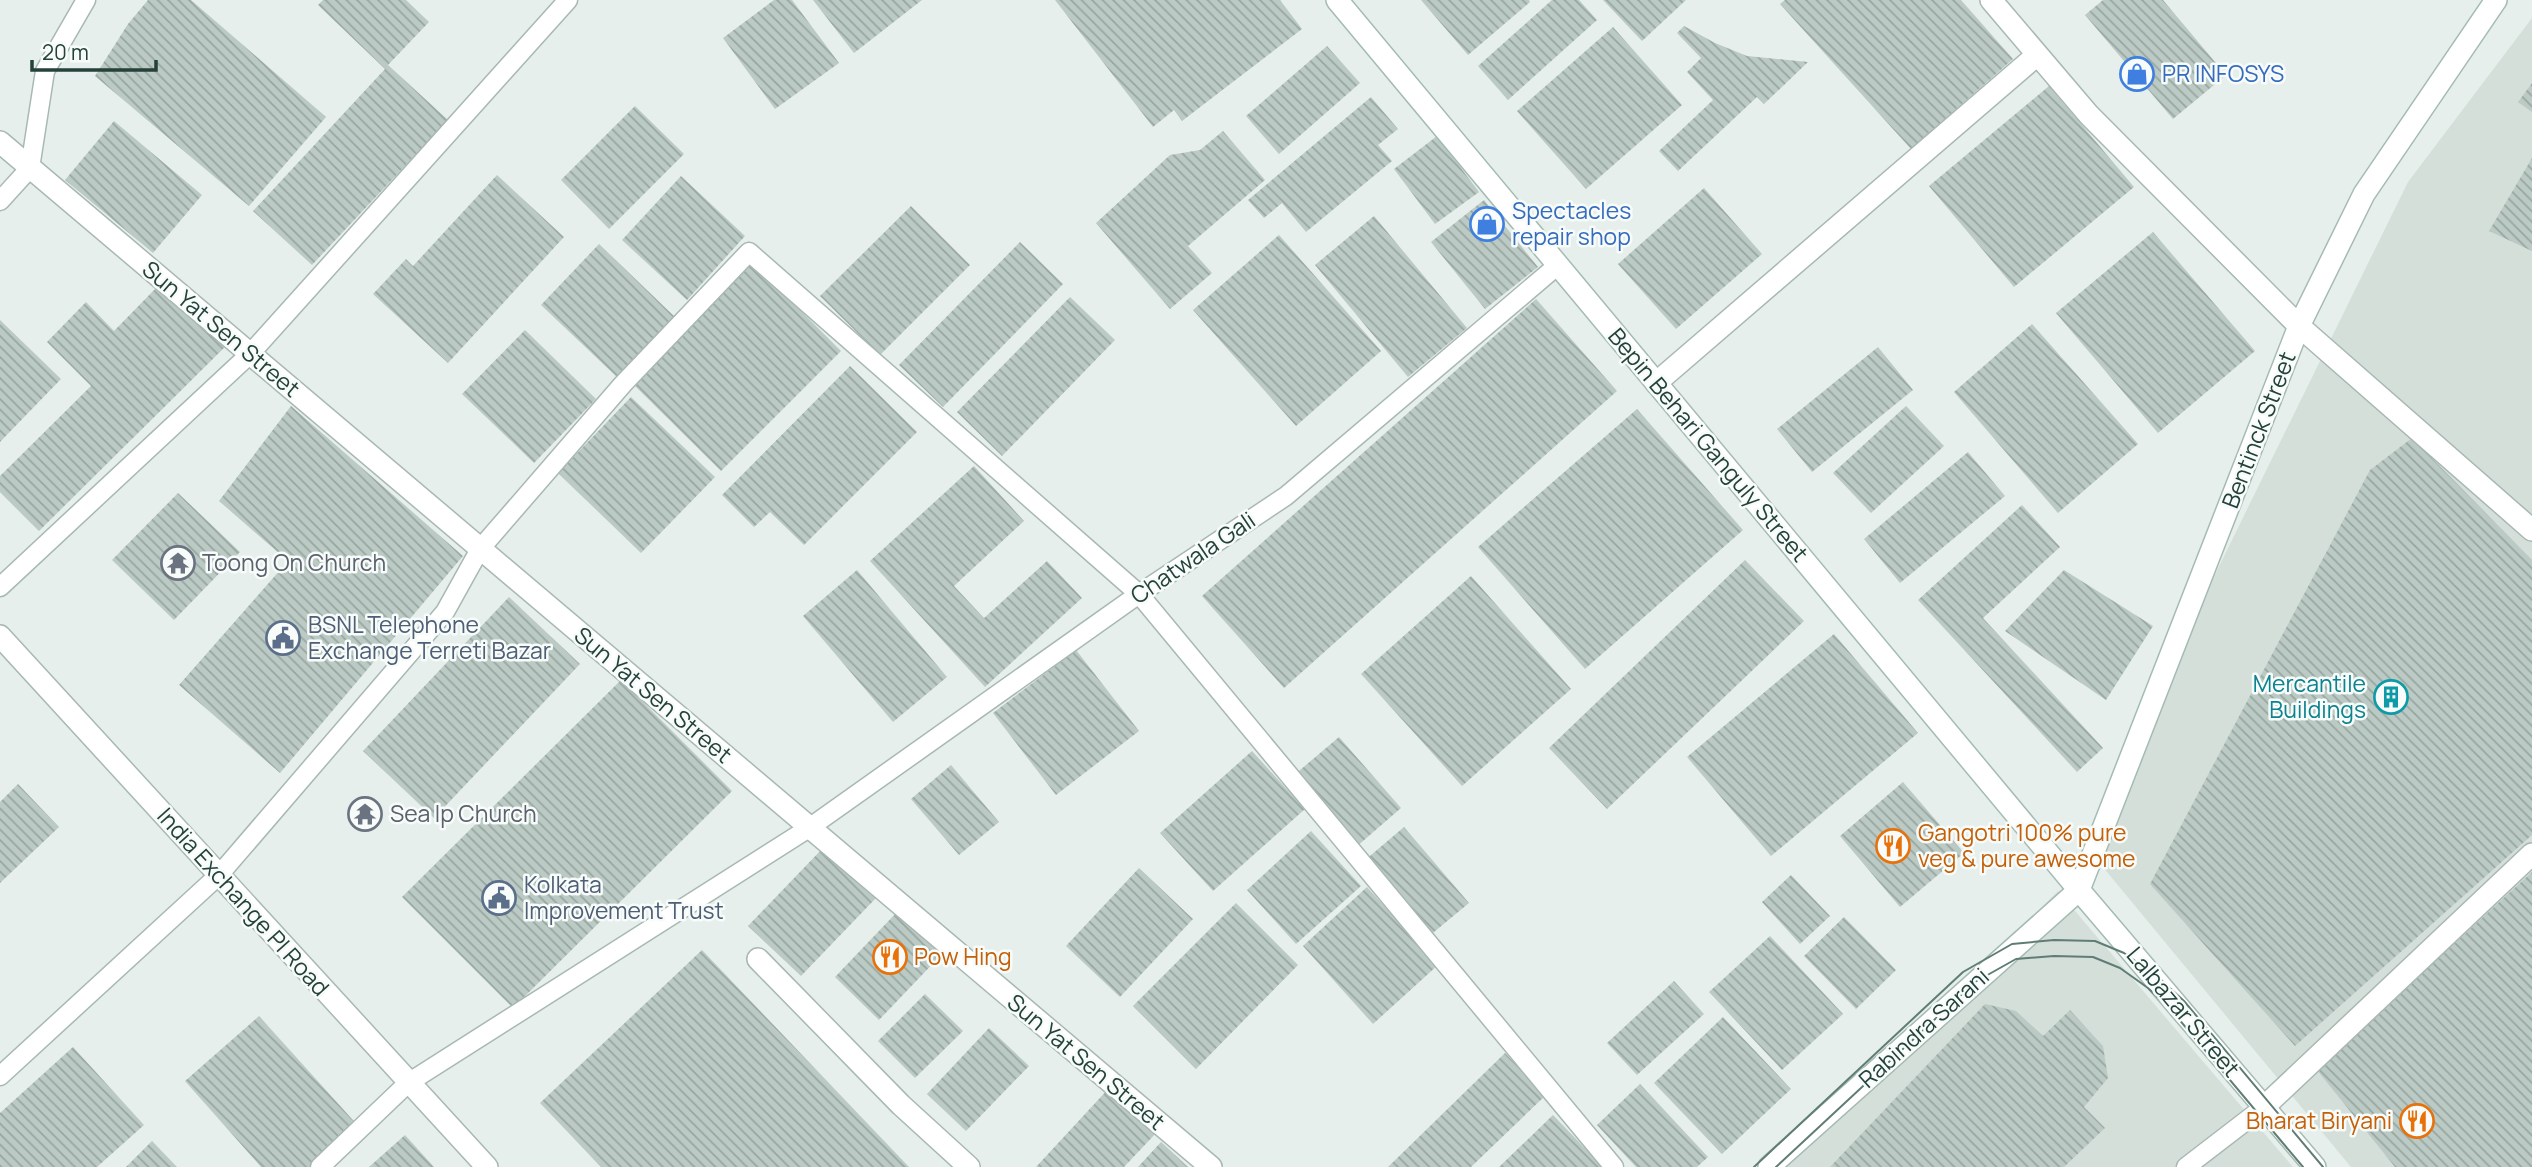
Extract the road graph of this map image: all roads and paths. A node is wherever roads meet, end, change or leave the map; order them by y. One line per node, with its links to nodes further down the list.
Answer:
1 (86, 0): 8 (lane)
2 (568, 0): 12 (lane)
3 (1337, 0): 10 (street, Bepin Behari Ganguly Street)
4 (1991, 0): 6 (street)
5 (2496, 0): 11 (street, Bentinck Street)
6 (2037, 55): 11 (street); 13 (street)
7 (0, 142): 8 (street, Sun Yat Sen Street)
8 (30, 168): 9 (lane); 12 (street, Sun Yat Sen Street)
9 (0, 201)
10 (1558, 265): 13 (street, Bepin Behari Ganguly Street); 17 (lane, Chatwala Gali)
11 (2300, 326): 14 (street); 22 (street, Bentinck Street)
12 (250, 354): 15 (street, Sun Yat Sen Street); 16 (lane)
13 (1656, 383): 22 (street, Bepin Behari Ganguly Street)
14 (2532, 530)
15 (480, 549): 17 (lane); 19 (street, Sun Yat Sen Street); 21 (lane)
16 (0, 587)
17 (1139, 594): 19 (lane, Chatwala Gali); 31 (lane)
18 (0, 636): 21 (street, India Exchange PI Road)
19 (810, 828): 25 (lane, Chatwala Gali); 30 (street, Sun Yat Sen Street)
20 (2532, 854): 26 (street)
21 (219, 875): 24 (lane); 25 (street, India Exchange PI Road)
22 (2079, 890): 26 (street, Lalbazar Street); 32 (street, Rabindra Sarani)
23 (758, 959): 29 (street)
24 (0, 1076)
25 (408, 1083): 27 (lane, Chatwala Gali); 28 (street, India Exchange PI Road)
26 (2264, 1107): 33 (lane); 34 (street, Lalbazar Street)
27 (320, 1167)
28 (487, 1167)
29 (969, 1167)
30 (1211, 1167)
31 (1614, 1167)
32 (1769, 1167)
33 (2186, 1167)
34 (2315, 1167)

